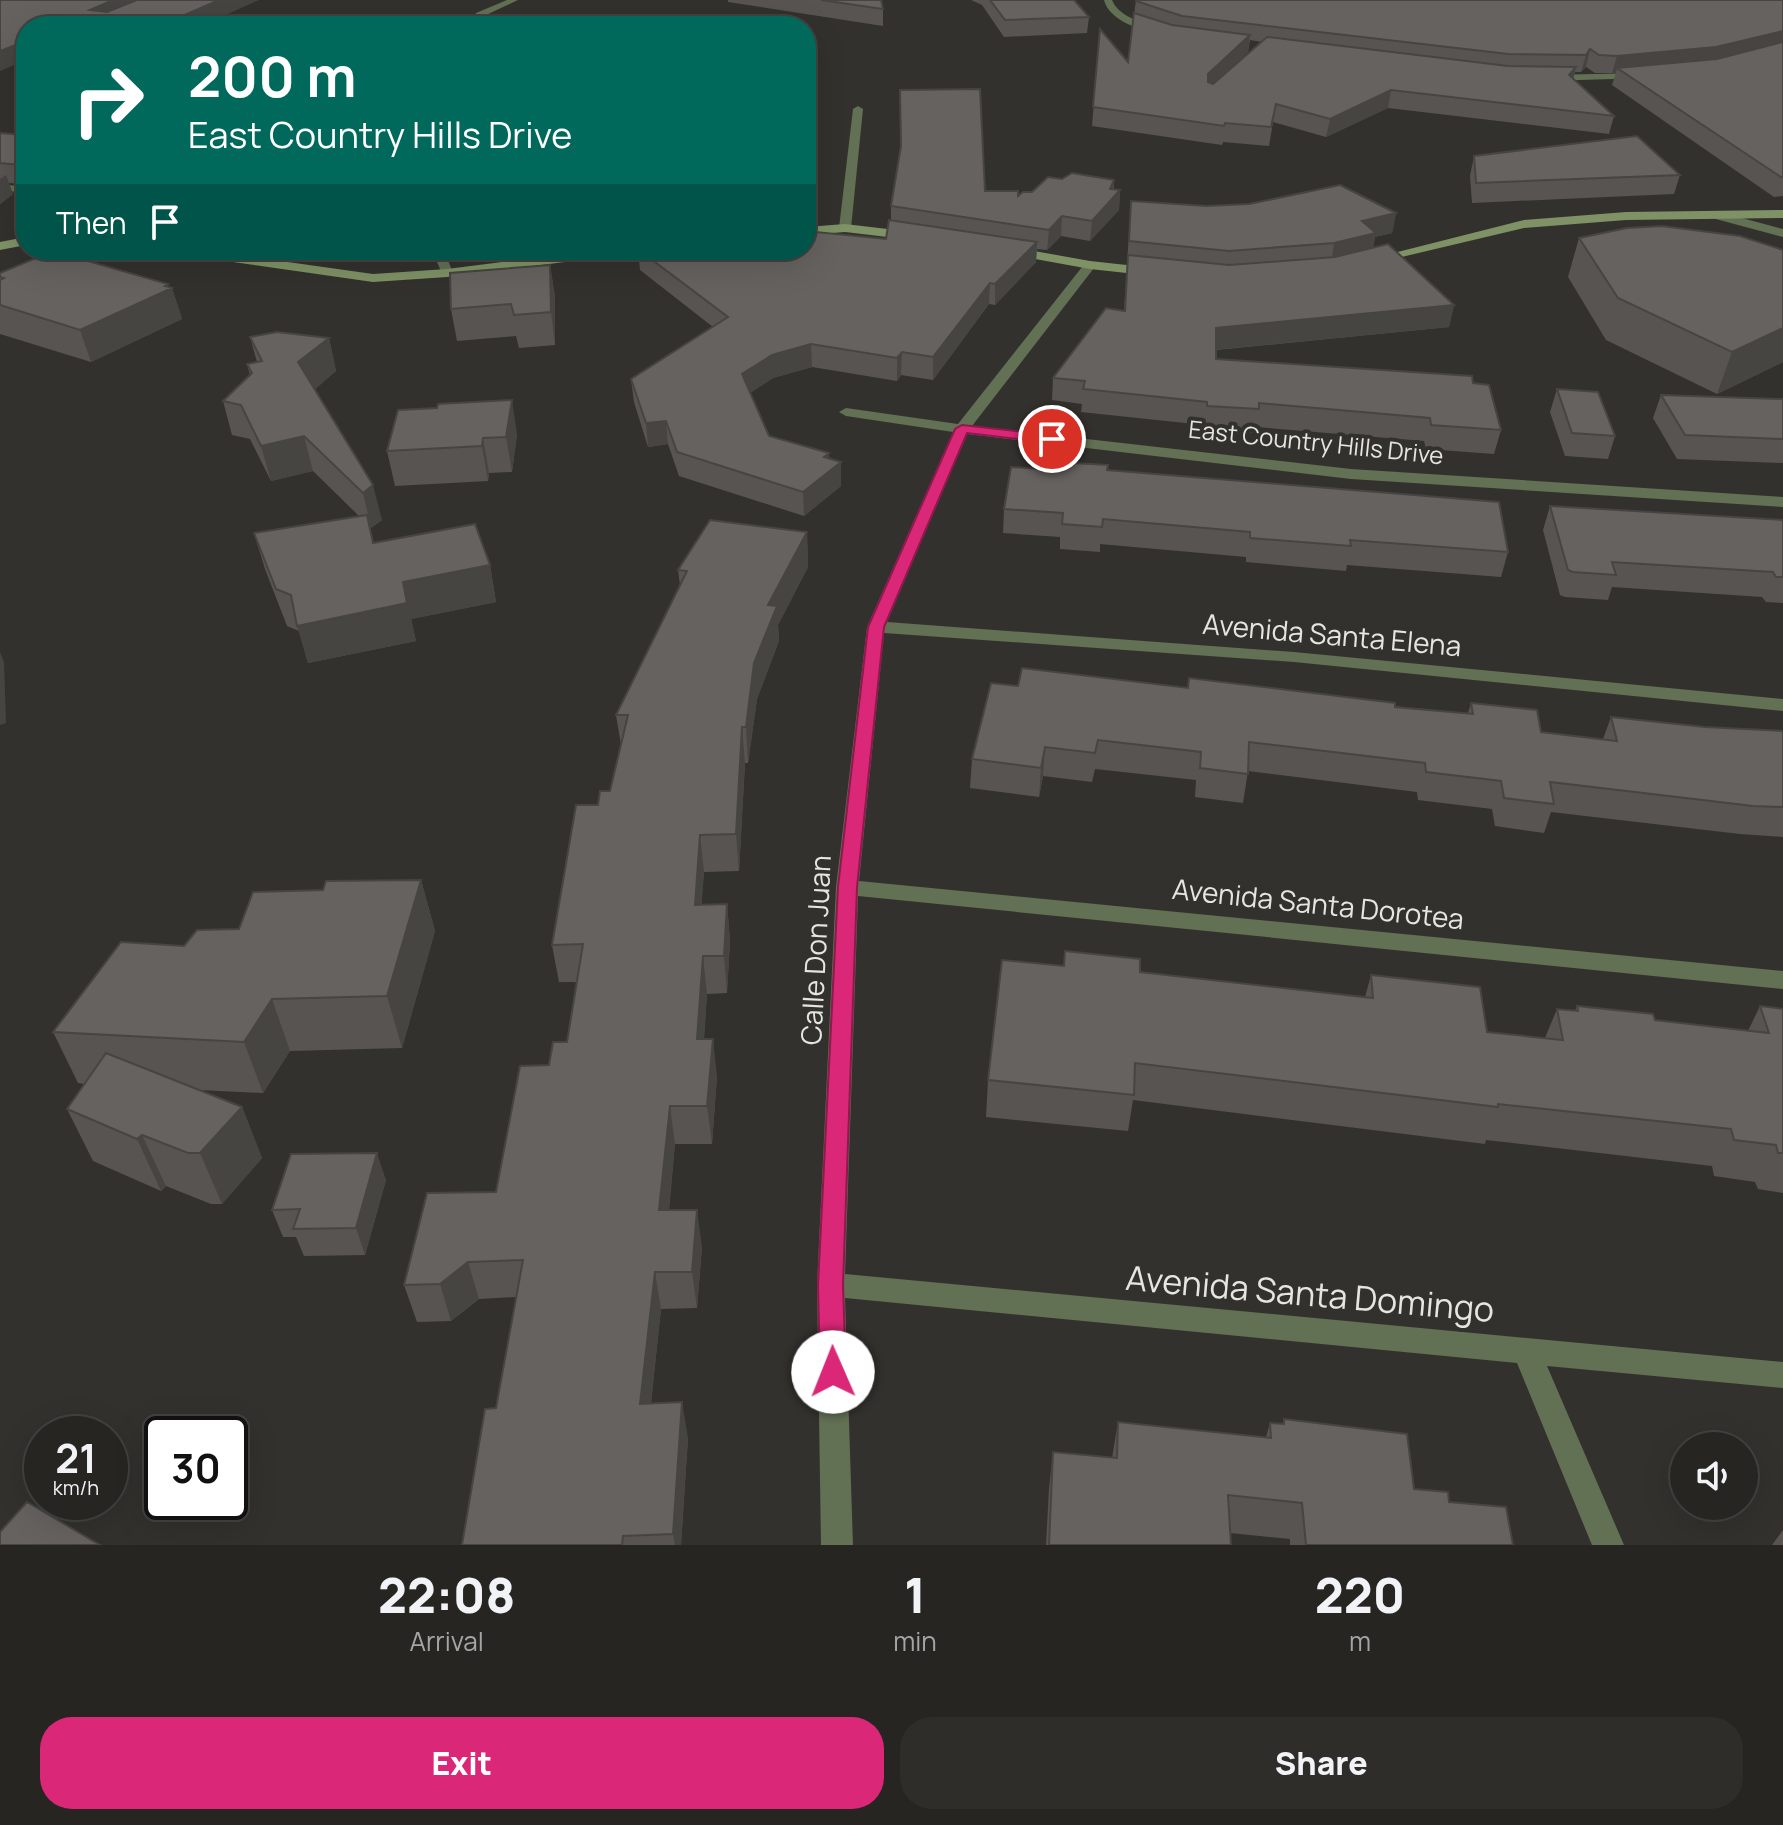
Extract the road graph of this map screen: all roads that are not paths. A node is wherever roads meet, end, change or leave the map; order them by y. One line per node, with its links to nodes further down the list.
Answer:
1 (514, 0): 3 (street)
2 (1108, 0): 4 (street)
3 (479, 16)
4 (1164, 33)
5 (1655, 75): 6 (street)
6 (1535, 78)
7 (858, 109): 10 (street)
8 (1783, 214): 9 (street)
9 (1716, 215): 12 (street); 18 (street)
10 (845, 228): 11 (street); 13 (street)
11 (816, 230)
12 (1783, 233)
13 (923, 237)
14 (999, 248): 19 (street)
15 (247, 260): 20 (street)
16 (442, 260): 20 (street)
17 (549, 260): 20 (street)
18 (1361, 263)
19 (1090, 265): 21 (street); 23 (street, Calle Don Juan)
20 (447, 273)
21 (1165, 273)
22 (846, 412): 23 (street, East Country Hills Drive)
23 (962, 429): 24 (street, East Country Hills Drive); 25 (street, Calle Don Juan)
24 (1783, 502)
25 (876, 627): 26 (street, Avenida Santa Elena); 27 (street, Calle Don Juan)
26 (1783, 705)
27 (847, 887): 28 (street, Avenida Santa Dorotea); 29 (street, Calle Don Juan)
28 (1783, 980)
29 (831, 1285): 30 (street, Avenida Santa Domingo); 32 (street, Calle Don Juan)
30 (1526, 1350): 31 (street, Avenida Santa Domingo); 33 (street)
31 (1783, 1375)
32 (837, 1545)
33 (1608, 1545)

